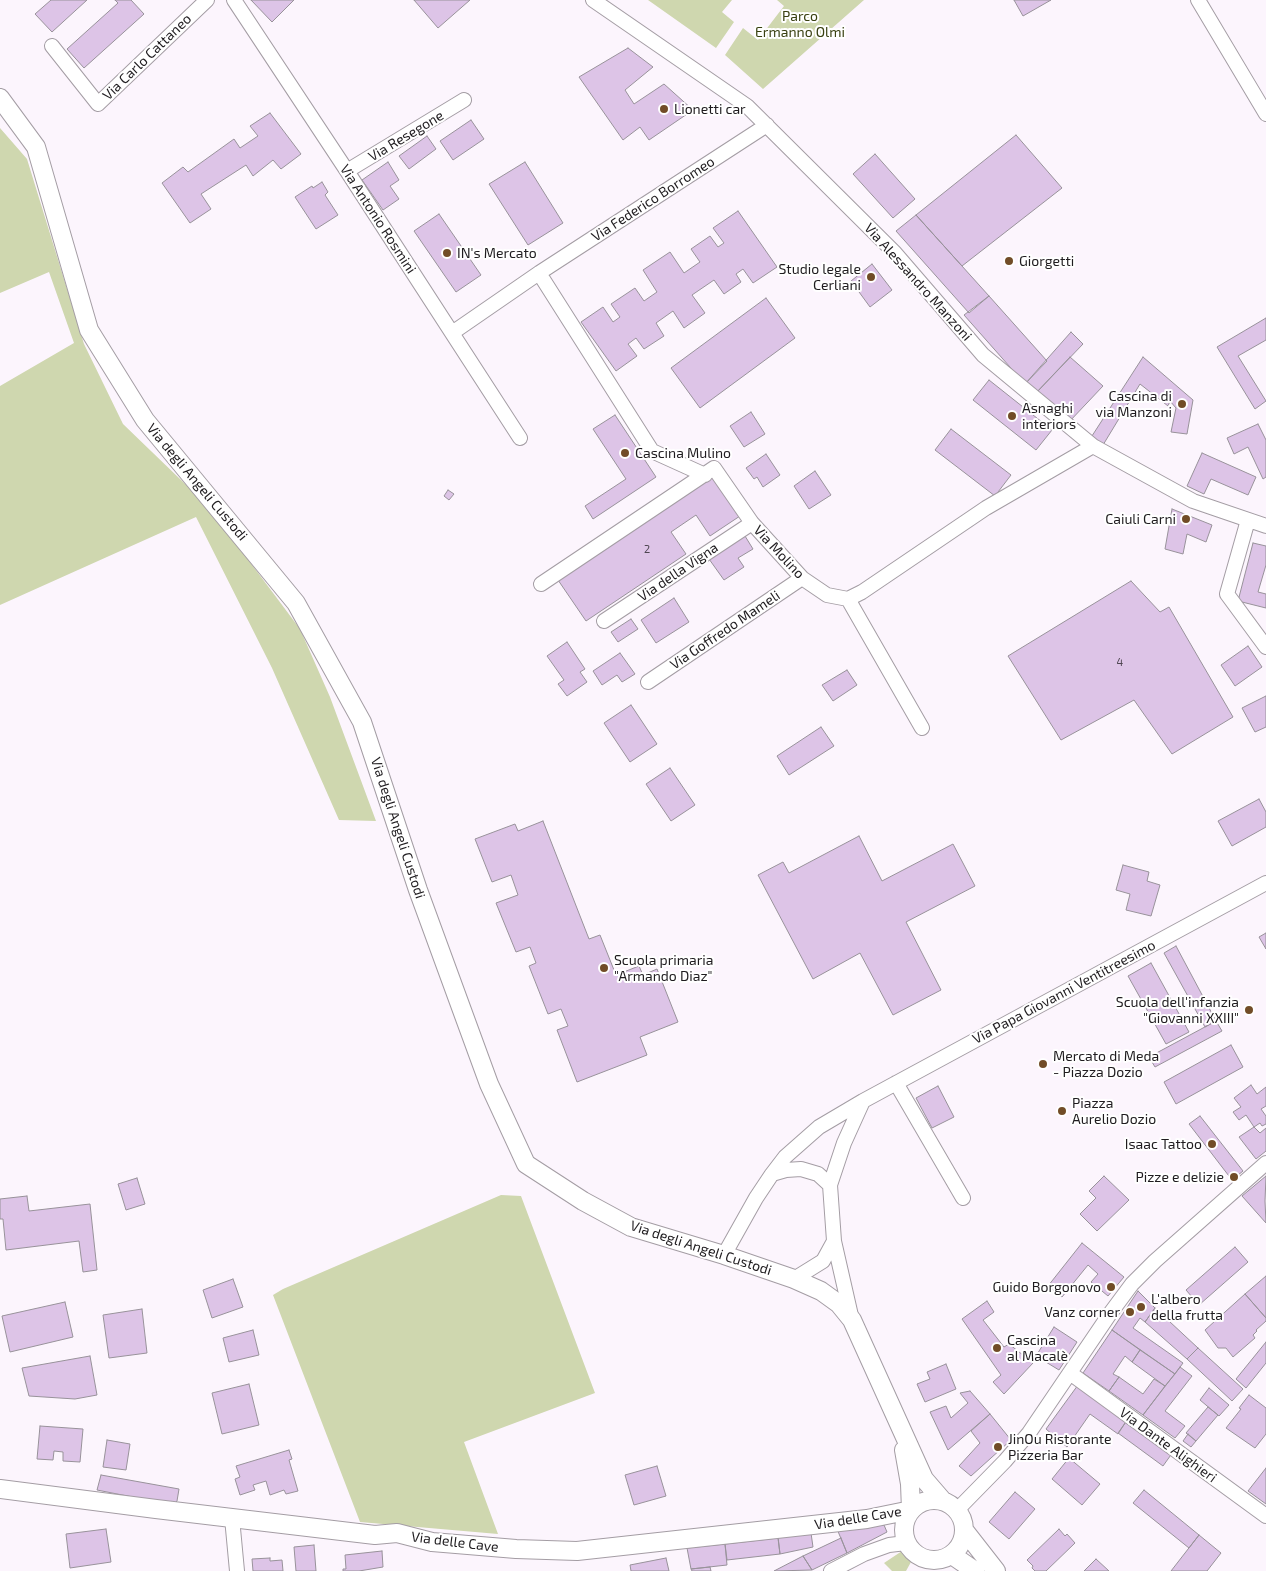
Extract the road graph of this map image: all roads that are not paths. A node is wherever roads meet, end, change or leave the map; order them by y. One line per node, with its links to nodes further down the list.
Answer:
1 (207, 0): 5 (street, Via Carlo Cattaneo)
2 (234, 0): 10 (street, Via Antonio Rosmini)
3 (593, 0): 9 (street, Via Alessandro Manzoni)
4 (1198, 0): 8 (street)
5 (52, 46)
6 (0, 98): 34 (street, Via degli Angeli Custodi)
7 (464, 100): 10 (street, Via Resegone)
8 (1266, 114)
9 (767, 125): 11 (street, Via Federico Borromeo); 14 (street, Via Alessandro Manzoni)
10 (347, 171): 12 (street, Via Antonio Rosmini)
11 (539, 273): 12 (street, Via Federico Borromeo); 15 (street)
12 (452, 333): 13 (street, Via Antonio Rosmini)
13 (520, 438)
14 (1093, 446): 16 (street, Via Alessandro Manzoni); 21 (street)
15 (705, 474): 17 (street, Via Molino); 20 (street)
16 (1248, 520): 18 (street, Via Alessandro Manzoni); 23 (street)
17 (752, 523): 19 (street, Via Molino); 22 (street, Via della Vigna)
18 (1266, 526)
19 (802, 578): 21 (street, Via Molino); 24 (street, Via Goffredo Mameli)
20 (541, 584)
21 (848, 599): 25 (street)
22 (604, 621)
23 (1266, 647)
24 (648, 682)
25 (922, 728)
26 (1266, 883): 27 (street, Via Papa Giovanni Ventitreesimo)
27 (896, 1083): 28 (street, Via Papa Giovanni Ventitreesimo); 32 (street)
28 (863, 1101): 30 (street, Via Papa Giovanni Ventitreesimo); 31 (street)
29 (1266, 1163): 37 (street)
30 (772, 1174): 31 (street); 34 (street, Via Papa Giovanni Ventitreesimo)
31 (830, 1185): 33 (street)
32 (963, 1198)
33 (834, 1241): 35 (street); 36 (street)
34 (724, 1254): 35 (street, Via degli Angeli Custodi)
35 (794, 1279): 36 (street, Via degli Angeli Custodi)
36 (852, 1320): 38 (street, Via degli Angeli Custodi)
37 (1070, 1373): 40 (street); 42 (street, Via Dante Alighieri)
38 (900, 1427): 40 (street, Via degli Angeli Custodi); 41 (street, Via degli Angeli Custodi)
39 (0, 1489): 43 (street, Via delle Cave)
40 (950, 1506): 41 (street); 44 (street)
41 (911, 1510): 43 (street, Via delle Cave); 45 (street)
42 (1266, 1516)
43 (232, 1518): 48 (street)
44 (964, 1530): 46 (street); 51 (street)
45 (906, 1543): 47 (street); 49 (street)
46 (945, 1562): 47 (street); 50 (street)
47 (920, 1564)
48 (237, 1571)
49 (830, 1571)
50 (975, 1571)
51 (996, 1571)

